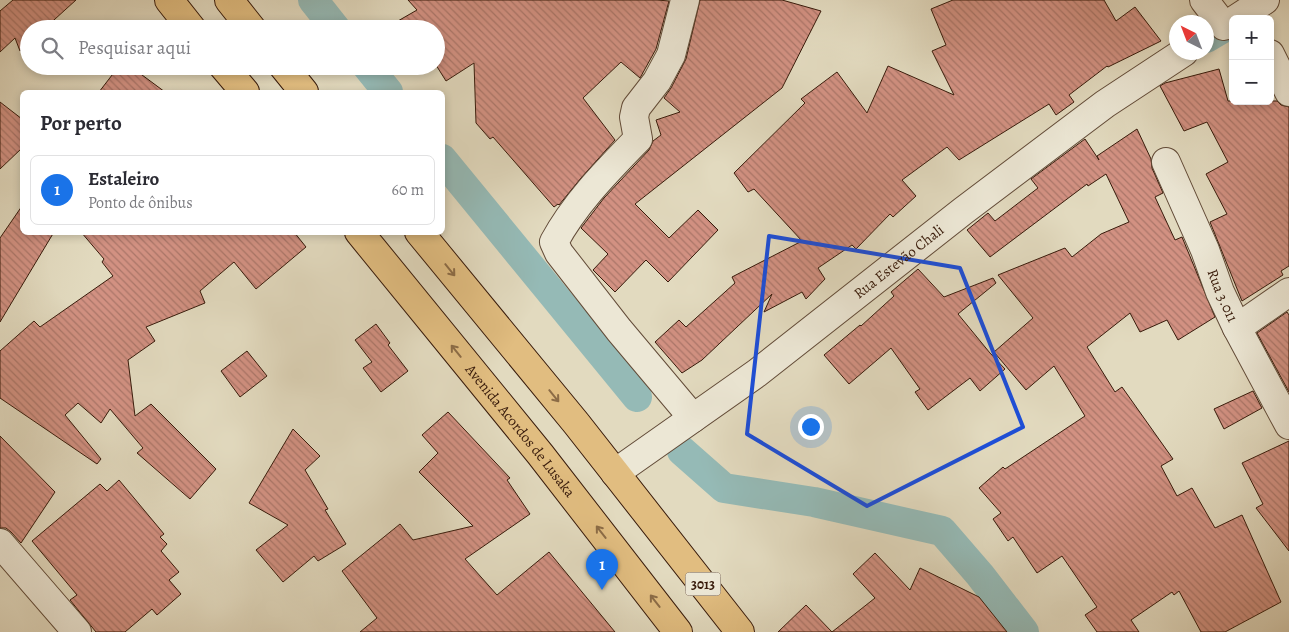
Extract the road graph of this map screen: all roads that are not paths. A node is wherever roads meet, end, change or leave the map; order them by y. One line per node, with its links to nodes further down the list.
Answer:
1 (169, 0): 6 (main road)
2 (228, 0): 7 (main road)
3 (685, 0): 20 (street)
4 (1204, 0): 5 (street)
5 (1231, 15)
6 (185, 20)
7 (245, 20)
8 (1172, 60): 20 (street, Rua Estevão Chali)
9 (1273, 60): 14 (street)
10 (231, 75): 12 (main road)
11 (290, 75): 13 (main road)
12 (243, 90)
13 (302, 90)
14 (1289, 92)
15 (1166, 162): 19 (street, Rua 3.011)
16 (361, 235): 25 (main road, Avenida Acordos de Lusaka, one-way to 16)
17 (421, 235): 22 (main road, one-way to 22)
18 (1289, 292): 19 (street)
19 (1237, 328): 21 (street, Rua 3.011)
20 (693, 418): 22 (street, Rua Estevão Chali)
21 (1289, 425)
22 (615, 473): 26 (main road, 3013)
23 (0, 543): 24 (street)
24 (77, 632)
25 (678, 632)
26 (740, 632)

